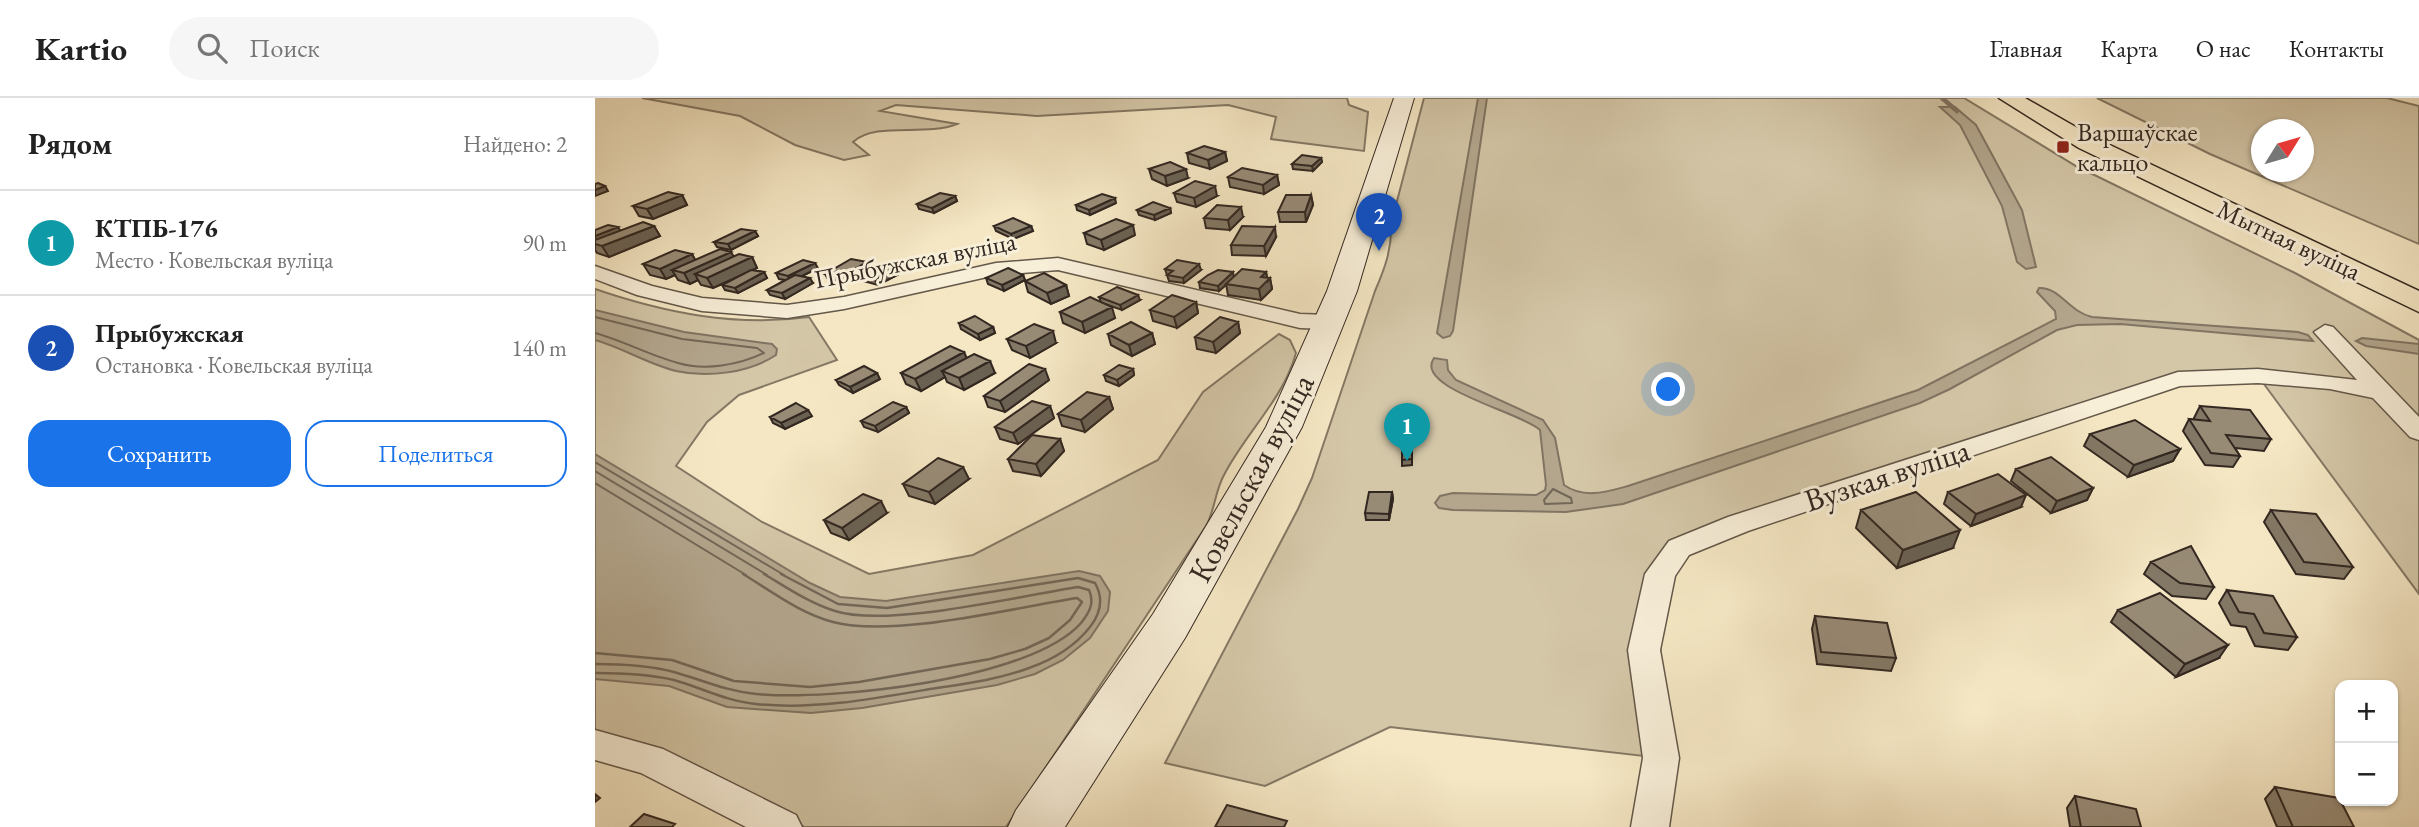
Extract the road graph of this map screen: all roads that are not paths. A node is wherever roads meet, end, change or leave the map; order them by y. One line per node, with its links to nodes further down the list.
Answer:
1 (1404, 98): 7 (main road, Ковельская вуліца)
2 (2010, 98): 6 (highway, Мытная вуліца)
3 (2044, 98): 5 (highway, Мытная вуліца)
4 (595, 272): 7 (street, Прыбужская вуліца)
5 (2419, 279)
6 (2419, 303)
7 (1329, 322): 13 (main road, Ковельская вуліца)
8 (2325, 332): 9 (street)
9 (2381, 392): 10 (street); 14 (street, Вузкая вуліца)
10 (2419, 432)
11 (595, 745): 12 (street)
12 (783, 827)
13 (1035, 827)
14 (1650, 827)

